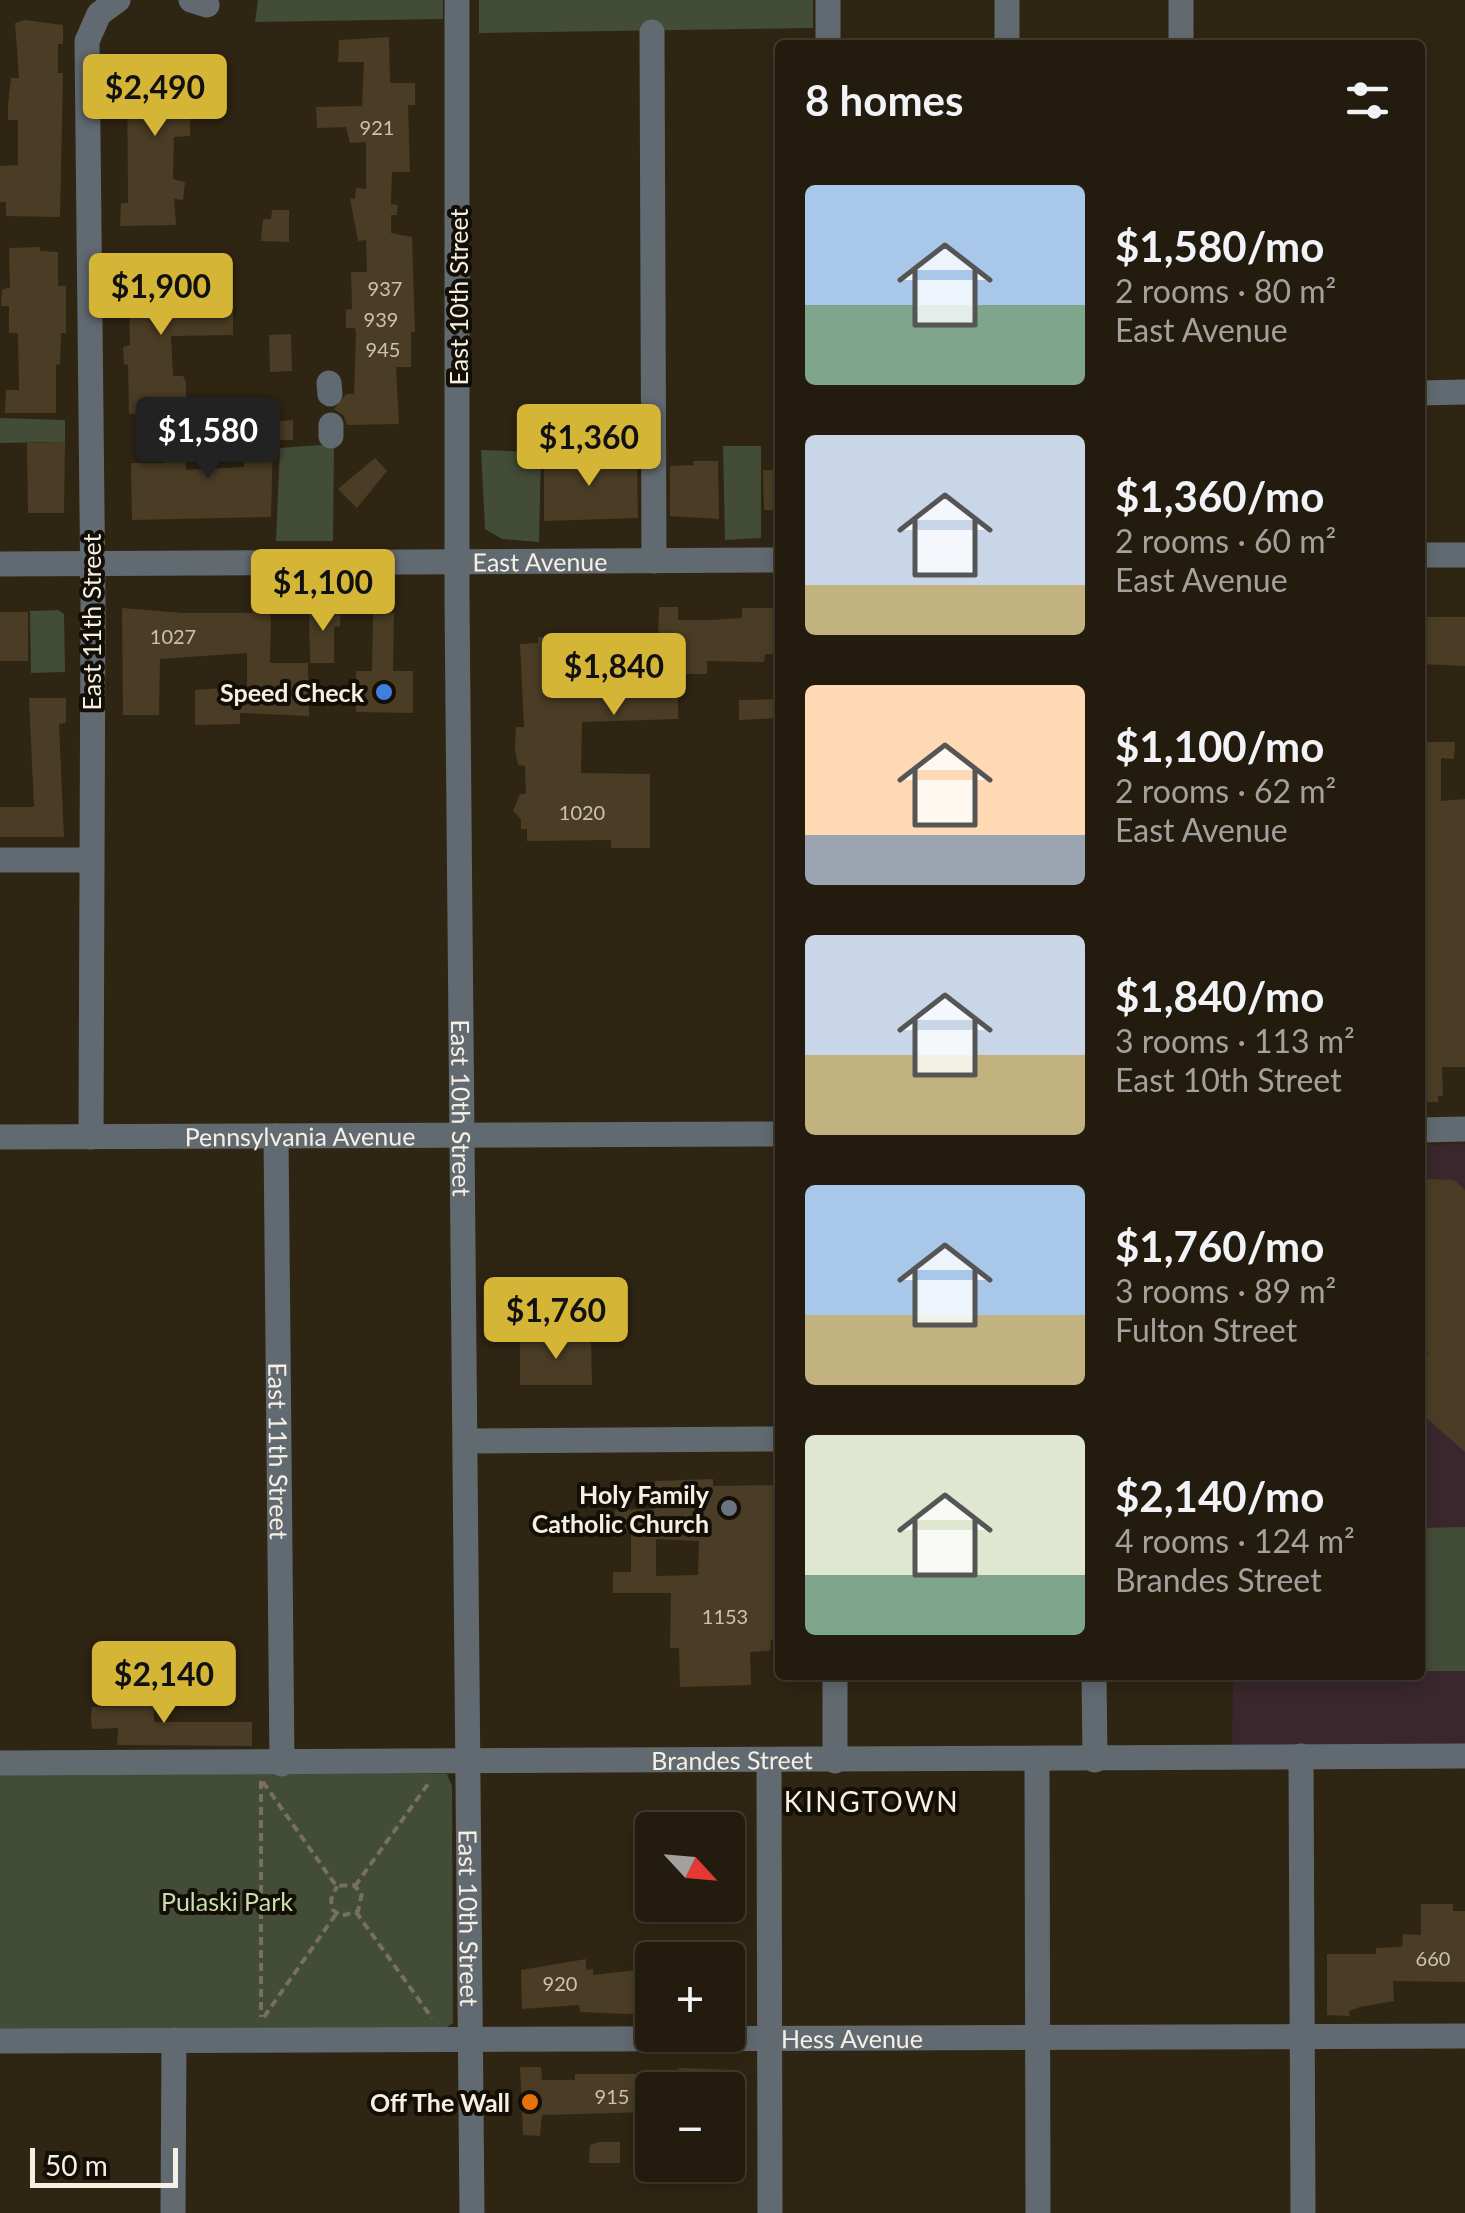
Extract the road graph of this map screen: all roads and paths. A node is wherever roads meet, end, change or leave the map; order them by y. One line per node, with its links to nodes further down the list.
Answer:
1 (118, 0): 18 (street, East 11th Street)
2 (457, 0): 15 (street, East 10th Street)
3 (828, 0): 7 (street)
4 (1006, 0): 8 (street)
5 (1181, 0): 9 (street)
6 (652, 32): 16 (street)
7 (828, 40)
8 (1007, 40)
9 (1181, 40)
10 (1465, 392): 11 (street)
11 (1425, 393)
12 (1425, 555): 13 (street)
13 (1465, 555)
14 (775, 560): 16 (street, East Avenue)
15 (458, 562): 16 (street, East Avenue); 18 (street, East Avenue); 25 (street, East 10th Street)
16 (654, 562)
17 (0, 564): 18 (street, East Avenue)
18 (92, 564): 20 (street, East 11th Street)
19 (0, 860): 20 (street)
20 (92, 860): 27 (street, East 11th Street)
21 (1425, 1130): 22 (street)
22 (1465, 1130)
23 (775, 1134): 25 (street, Pennsylvania Avenue)
24 (276, 1136): 25 (street, Pennsylvania Avenue); 27 (street, Pennsylvania Avenue); 39 (street, East 11th Street)
25 (462, 1136): 29 (street, East 10th Street)
26 (0, 1137): 27 (street, Pennsylvania Avenue)
27 (91, 1137)
28 (775, 1439): 29 (street)
29 (468, 1441): 40 (street, East 10th Street)
30 (834, 1680): 36 (street)
31 (1094, 1680): 35 (street)
32 (1300, 1756): 33 (street, Brandes Street); 35 (street, Brandes Street); 47 (street)
33 (1465, 1756)
34 (1037, 1760): 35 (street, Brandes Street); 36 (street, Brandes Street); 50 (street)
35 (1095, 1760)
36 (835, 1761): 37 (street, Brandes Street)
37 (769, 1762): 40 (street, Brandes Street); 49 (street)
38 (0, 1764): 39 (street, Brandes Street)
39 (282, 1764): 40 (street, Brandes Street)
40 (468, 1764): 51 (street, East 10th Street)
41 (432, 1779): 43 (path)
42 (338, 1886): 43 (path); 45 (path); 45 (path)
43 (355, 1886): 44 (path)
44 (356, 1912): 45 (path); 46 (path)
45 (336, 1913)
46 (433, 2020)
47 (1302, 2036): 48 (street, Hess Avenue); 50 (street, Hess Avenue); 58 (street)
48 (1465, 2036)
49 (770, 2038): 50 (street, Hess Avenue); 51 (street, Hess Avenue); 56 (street)
50 (1037, 2038): 57 (street)
51 (472, 2039): 52 (street, Hess Avenue); 55 (street, East 10th Street)
52 (174, 2040): 53 (street, Hess Avenue); 54 (street)
53 (0, 2041)
54 (173, 2213)
55 (472, 2213)
56 (770, 2213)
57 (1038, 2213)
58 (1303, 2213)

